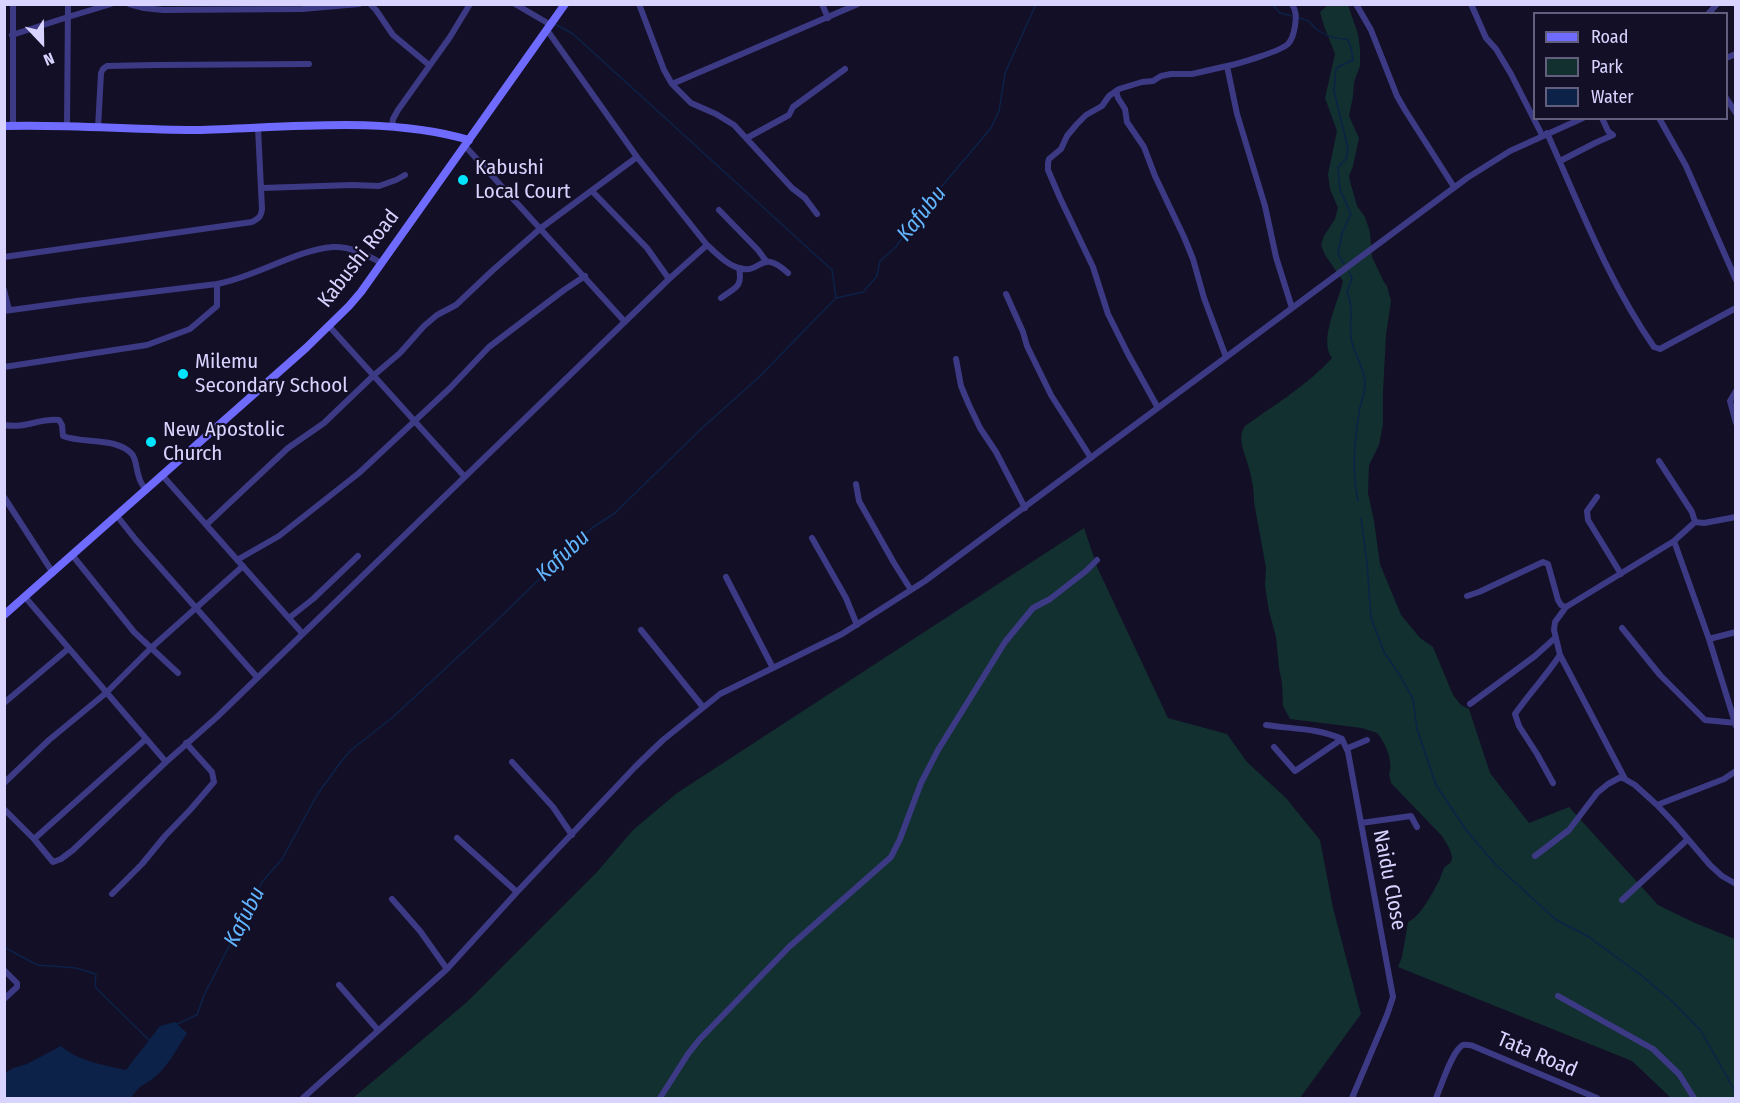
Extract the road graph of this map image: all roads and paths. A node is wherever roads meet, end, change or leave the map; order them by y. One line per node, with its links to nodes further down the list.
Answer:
1 (68, 4): 20 (street)
2 (111, 4): 20 (street)
3 (129, 4): 17 (street)
4 (359, 4): 19 (street)
5 (370, 4): 25 (street)
6 (470, 4): 25 (street)
7 (515, 4): 22 (street)
8 (565, 4): 22 (main road, Kabushi Road)
9 (639, 4): 28 (street)
10 (822, 4): 21 (street)
11 (858, 4): 21 (street)
12 (1292, 4): 26 (street)
13 (1356, 4): 46 (street)
14 (1472, 4): 30 (street)
15 (13, 5): 16 (street); 23 (street)
16 (4, 6)
17 (184, 7): 18 (street)
18 (241, 7): 19 (street)
19 (302, 7)
20 (68, 17): 23 (street); 36 (street)
21 (828, 18): 28 (street)
22 (550, 27): 42 (main road, Kabushi Road); 43 (street)
23 (12, 35): 35 (street)
24 (309, 64): 38 (street)
25 (429, 65): 37 (street)
26 (1227, 66): 29 (street); 65 (street)
27 (845, 69): 41 (street)
28 (672, 84): 41 (street)
29 (1116, 91): 70 (street); 75 (street)
30 (1533, 113)
31 (1537, 120): 40 (street)
32 (1578, 120): 40 (street)
33 (1603, 120): 44 (street)
34 (1660, 120): 60 (street)
35 (9, 126): 36 (main road)
36 (67, 126): 38 (main road)
37 (392, 127): 39 (main road); 42 (main road)
38 (98, 128): 39 (main road)
39 (258, 128): 47 (street)
40 (1545, 134): 44 (street); 46 (street)
41 (747, 138): 50 (street)
42 (467, 143): 51 (street); 55 (main road, Kabushi Road)
43 (637, 157): 48 (street); 52 (street)
44 (1560, 161): 66 (street)
45 (405, 175): 47 (street)
46 (1454, 187): 65 (street)
47 (262, 188): 53 (street)
48 (592, 191): 51 (street); 59 (street)
49 (718, 210): 54 (street)
50 (817, 214)
51 (541, 228): 58 (street); 73 (street)
52 (707, 245): 56 (street); 59 (street)
53 (4, 257)
54 (766, 261): 56 (street); 57 (street)
55 (381, 263): 61 (street); 69 (main road, Kabushi Road)
56 (739, 268): 64 (street)
57 (788, 273)
58 (585, 276): 68 (street); 76 (street)
59 (669, 279): 68 (street)
60 (1736, 280)
61 (217, 284): 67 (street); 72 (street)
62 (4, 290): 67 (street)
63 (1006, 294): 79 (street)
64 (721, 298)
65 (1292, 308): 70 (street)
66 (1736, 308)
67 (7, 310)
68 (625, 322): 82 (street)
69 (329, 326): 73 (street); 81 (main road, Kabushi Road)
70 (1226, 357): 75 (street)
71 (956, 359): 87 (street)
72 (4, 367)
73 (373, 376): 76 (street); 91 (street)
74 (1736, 391): 77 (street)
75 (1158, 408): 79 (street)
76 (415, 422): 82 (street); 96 (street)
77 (1736, 423)
78 (4, 425): 84 (street)
79 (1092, 458): 87 (street)
80 (1659, 461): 90 (street)
81 (162, 475): 84 (main road, Kabushi Road); 91 (street)
82 (465, 476): 113 (street)
83 (856, 484): 102 (street)
84 (146, 490): 88 (main road, Kabushi Road)
85 (4, 497): 99 (street)
86 (1597, 497): 100 (street)
87 (1025, 508): 102 (street)
88 (117, 516): 94 (main road, Kabushi Road); 106 (street)
89 (1736, 517): 90 (street)
90 (1695, 522): 93 (street)
91 (207, 525): 96 (street)
92 (812, 538): 109 (street)
93 (1674, 541): 100 (street); 115 (street)
94 (73, 556): 99 (main road, Kabushi Road); 116 (street)
95 (358, 556): 108 (street)
96 (237, 560): 98 (street)
97 (1097, 560): 161 (street)
98 (243, 566): 106 (street); 108 (street)
99 (53, 573): 104 (main road, Kabushi Road)
100 (1622, 574): 105 (street)
101 (726, 577): 119 (street)
102 (911, 590): 109 (street)
103 (1467, 596): 105 (street)
104 (25, 597): 107 (main road, Kabushi Road); 117 (street)
105 (1566, 607): 114 (street)
106 (197, 608): 116 (street); 121 (street)
107 (4, 615)
108 (289, 618): 113 (street)
109 (857, 625): 119 (street)
110 (1623, 628): 126 (street)
111 (641, 630): 125 (street)
112 (1736, 632): 115 (street)
113 (302, 633): 121 (street)
114 (1555, 638): 118 (street); 124 (street)
115 (1709, 639): 126 (street)
116 (151, 648): 120 (street); 122 (street)
117 (68, 649): 122 (street); 123 (street)
118 (1560, 655): 137 (street); 139 (street)
119 (773, 668): 125 (street)
120 (178, 673)
121 (257, 677): 131 (street)
122 (106, 693): 128 (street); 138 (street)
123 (4, 704)
124 (1470, 704)
125 (703, 706): 144 (street)
126 (1735, 724)
127 (1266, 725): 129 (street)
128 (146, 739): 134 (street); 146 (street)
129 (1342, 739): 132 (street); 133 (street, Naidu Close)
130 (1367, 740): 133 (street)
131 (186, 743): 134 (street); 151 (street)
132 (1274, 747)
133 (1348, 748): 142 (street, Naidu Close)
134 (166, 762): 146 (street)
135 (512, 762): 144 (street)
136 (1736, 771): 140 (street)
137 (1625, 779): 140 (street); 148 (street)
138 (4, 783)
139 (1553, 783)
140 (1657, 805): 147 (street)
141 (4, 809): 146 (street)
142 (1361, 823): 143 (street); 162 (street, Naidu Close)
143 (1417, 827)
144 (572, 835): 150 (street)
145 (457, 838): 150 (street)
146 (34, 839)
147 (1689, 839): 149 (street); 153 (street)
148 (1534, 856)
149 (1736, 884)
150 (517, 892): 154 (street)
151 (112, 894)
152 (392, 899): 154 (street)
153 (1622, 900)
154 (447, 969): 159 (street)
155 (4, 970): 158 (street)
156 (339, 985): 159 (street)
157 (1558, 996): 165 (street)
158 (4, 999)
159 (378, 1030): 160 (street)
160 (303, 1098)
161 (660, 1098)
162 (1352, 1098)
163 (1436, 1098): 164 (street, Tata Road)
164 (1597, 1098)
165 (1694, 1098)

